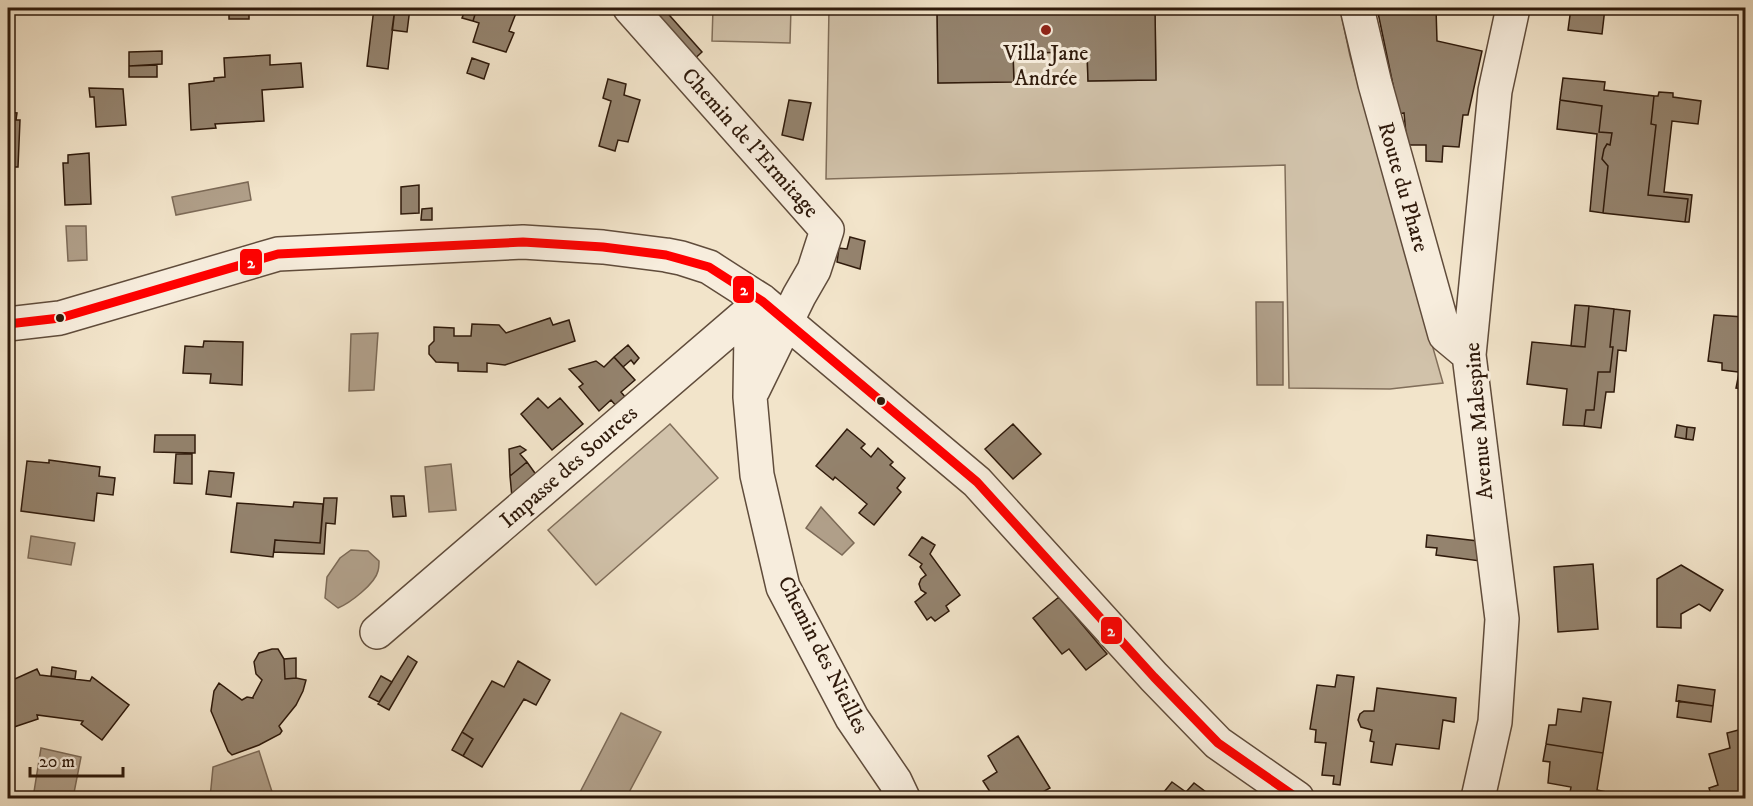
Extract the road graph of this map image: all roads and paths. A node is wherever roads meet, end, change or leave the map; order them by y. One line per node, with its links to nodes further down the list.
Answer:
1 (630, 8): 5 (street, Chemin de l'Ermitage)
2 (1357, 8): 7 (street, Route du Phare)
3 (1513, 8): 7 (street, Avenue Malespine)
4 (762, 302): 5 (street); 6 (street); 8 (street, Chemin des Nieilles); 9 (street, Impasse des Sources)
5 (787, 323): 8 (street); 11 (street)
6 (8, 324)
7 (1468, 355): 12 (street, Avenue Malespine)
8 (750, 397): 10 (street, Chemin des Nieilles)
9 (377, 632)
10 (903, 798)
11 (1297, 798)
12 (1478, 798)

